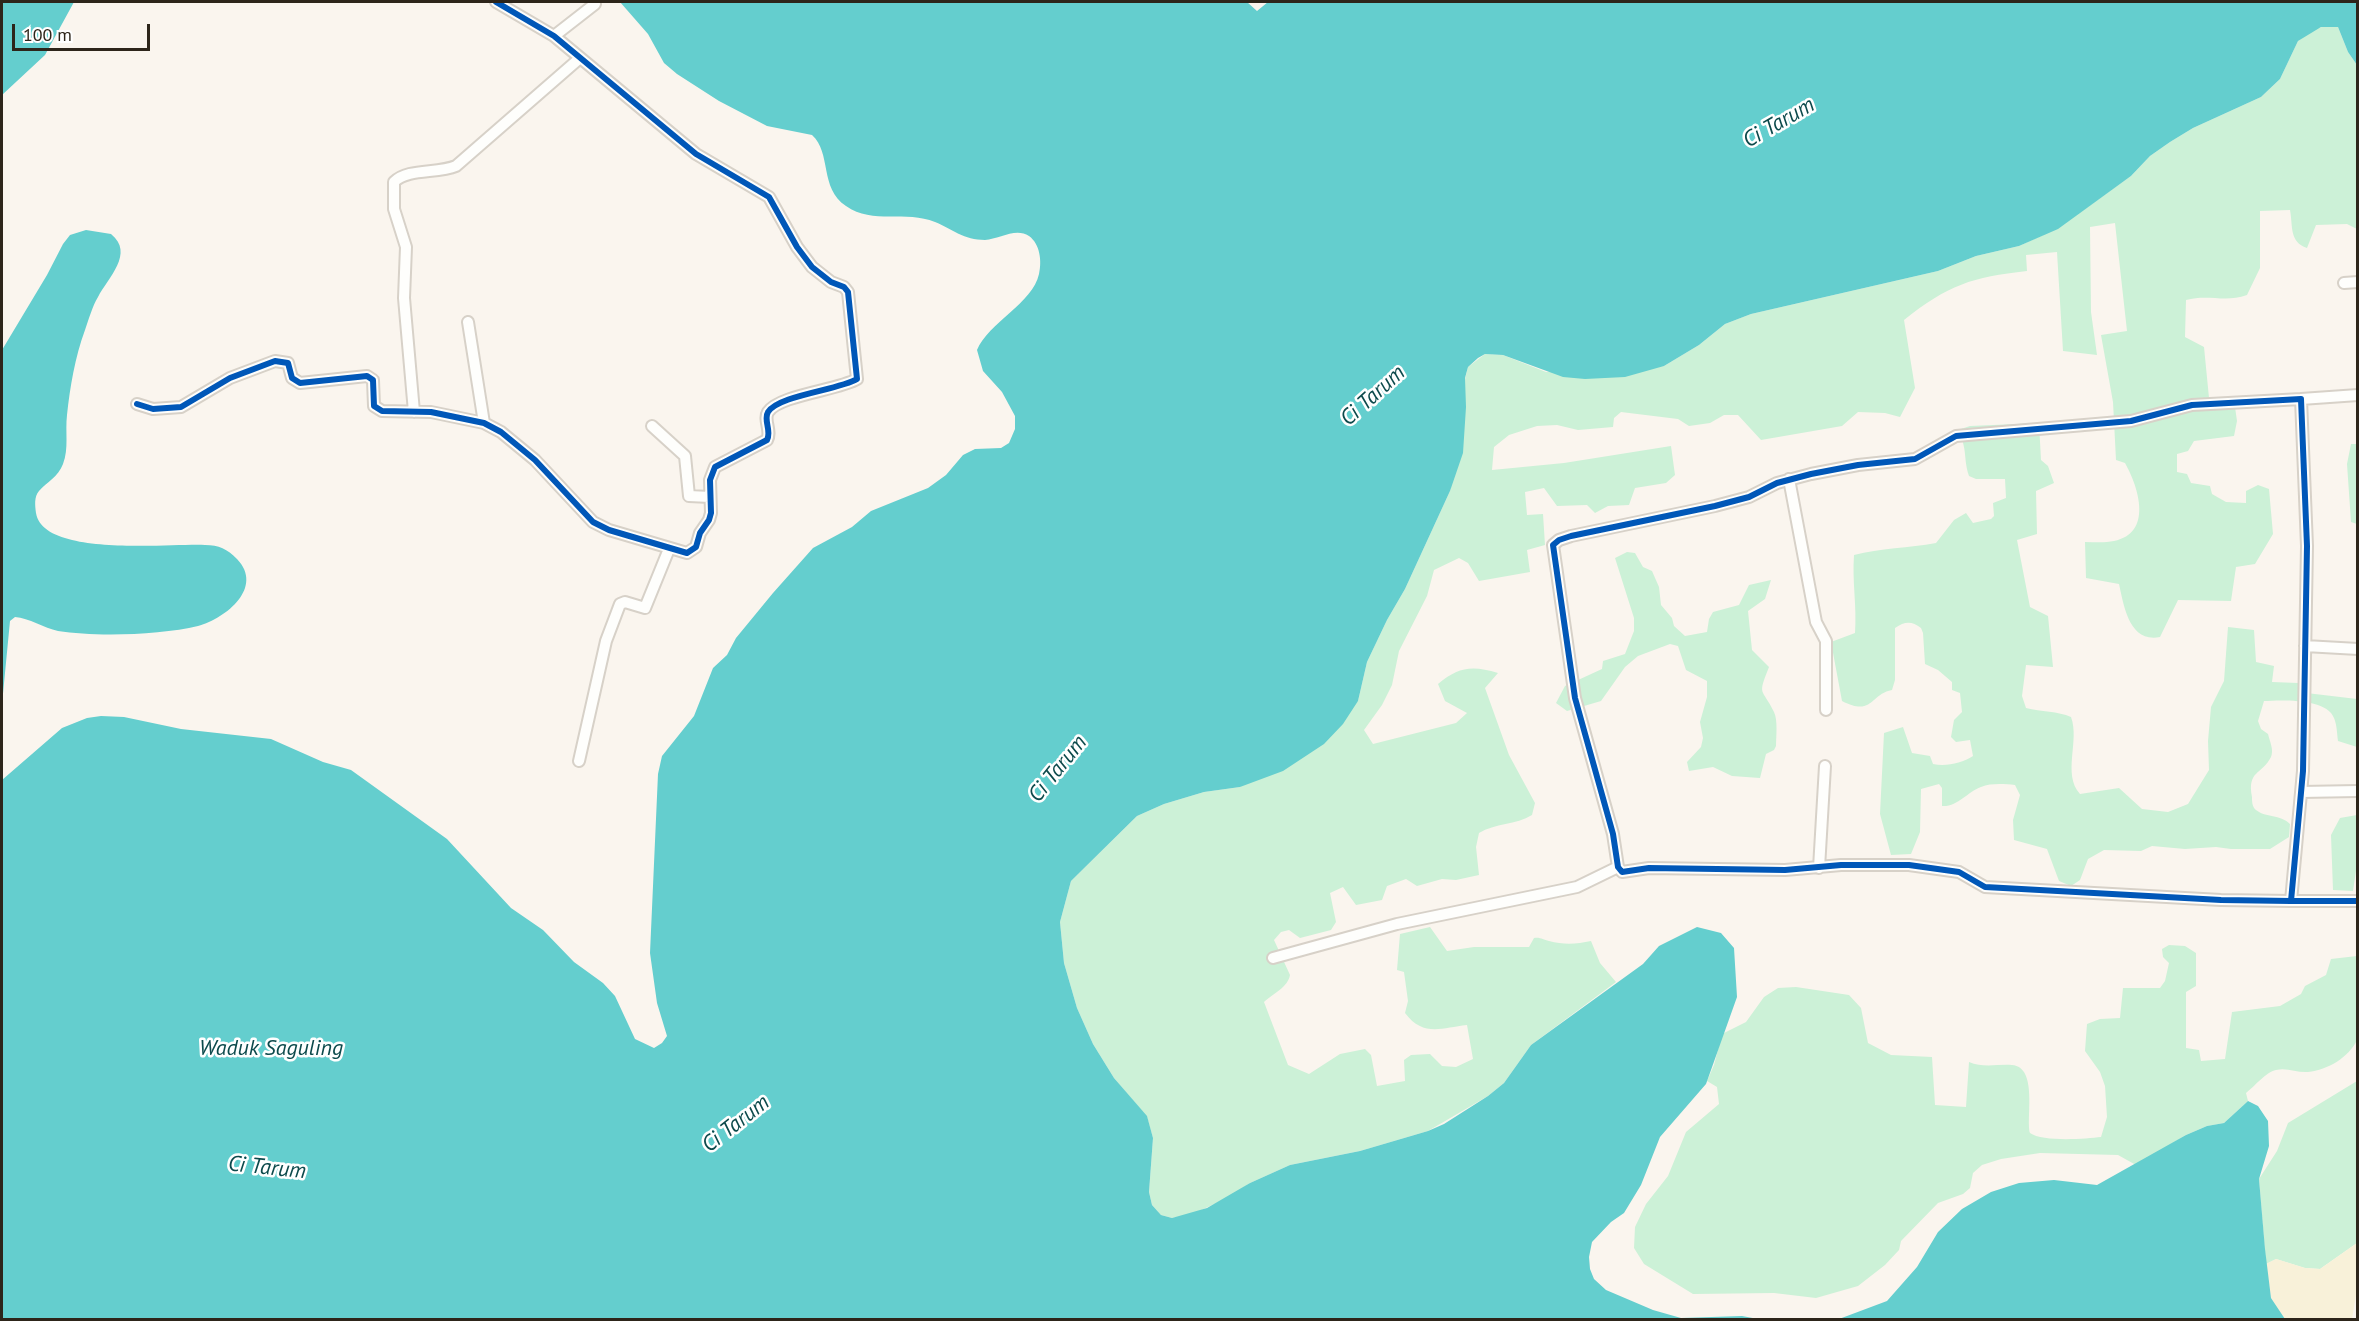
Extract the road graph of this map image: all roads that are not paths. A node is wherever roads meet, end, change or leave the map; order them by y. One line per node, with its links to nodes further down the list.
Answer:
1 (496, 2): 3 (street)
2 (595, 4): 3 (street)
3 (554, 36): 4 (street)
4 (579, 58): 11 (street); 15 (street)
5 (2358, 282): 6 (street)
6 (2344, 283)
7 (468, 322): 12 (street)
8 (2358, 396): 9 (street)
9 (2301, 399): 14 (street); 17 (street)
10 (137, 404): 11 (street)
11 (414, 412): 12 (street)
12 (484, 423): 16 (street)
13 (652, 426): 15 (street)
14 (1789, 479): 19 (street); 24 (street)
15 (711, 497): 16 (street)
16 (669, 549): 20 (street)
17 (2305, 646): 18 (street); 23 (street)
18 (2358, 649)
19 (1826, 710)
20 (579, 761)
21 (1825, 766): 25 (street)
22 (2358, 791): 23 (street)
23 (2301, 792): 26 (street)
24 (1618, 867): 25 (street); 28 (street)
25 (1819, 868): 26 (street)
26 (2291, 901): 27 (street)
27 (2358, 901)
28 (1274, 958)

